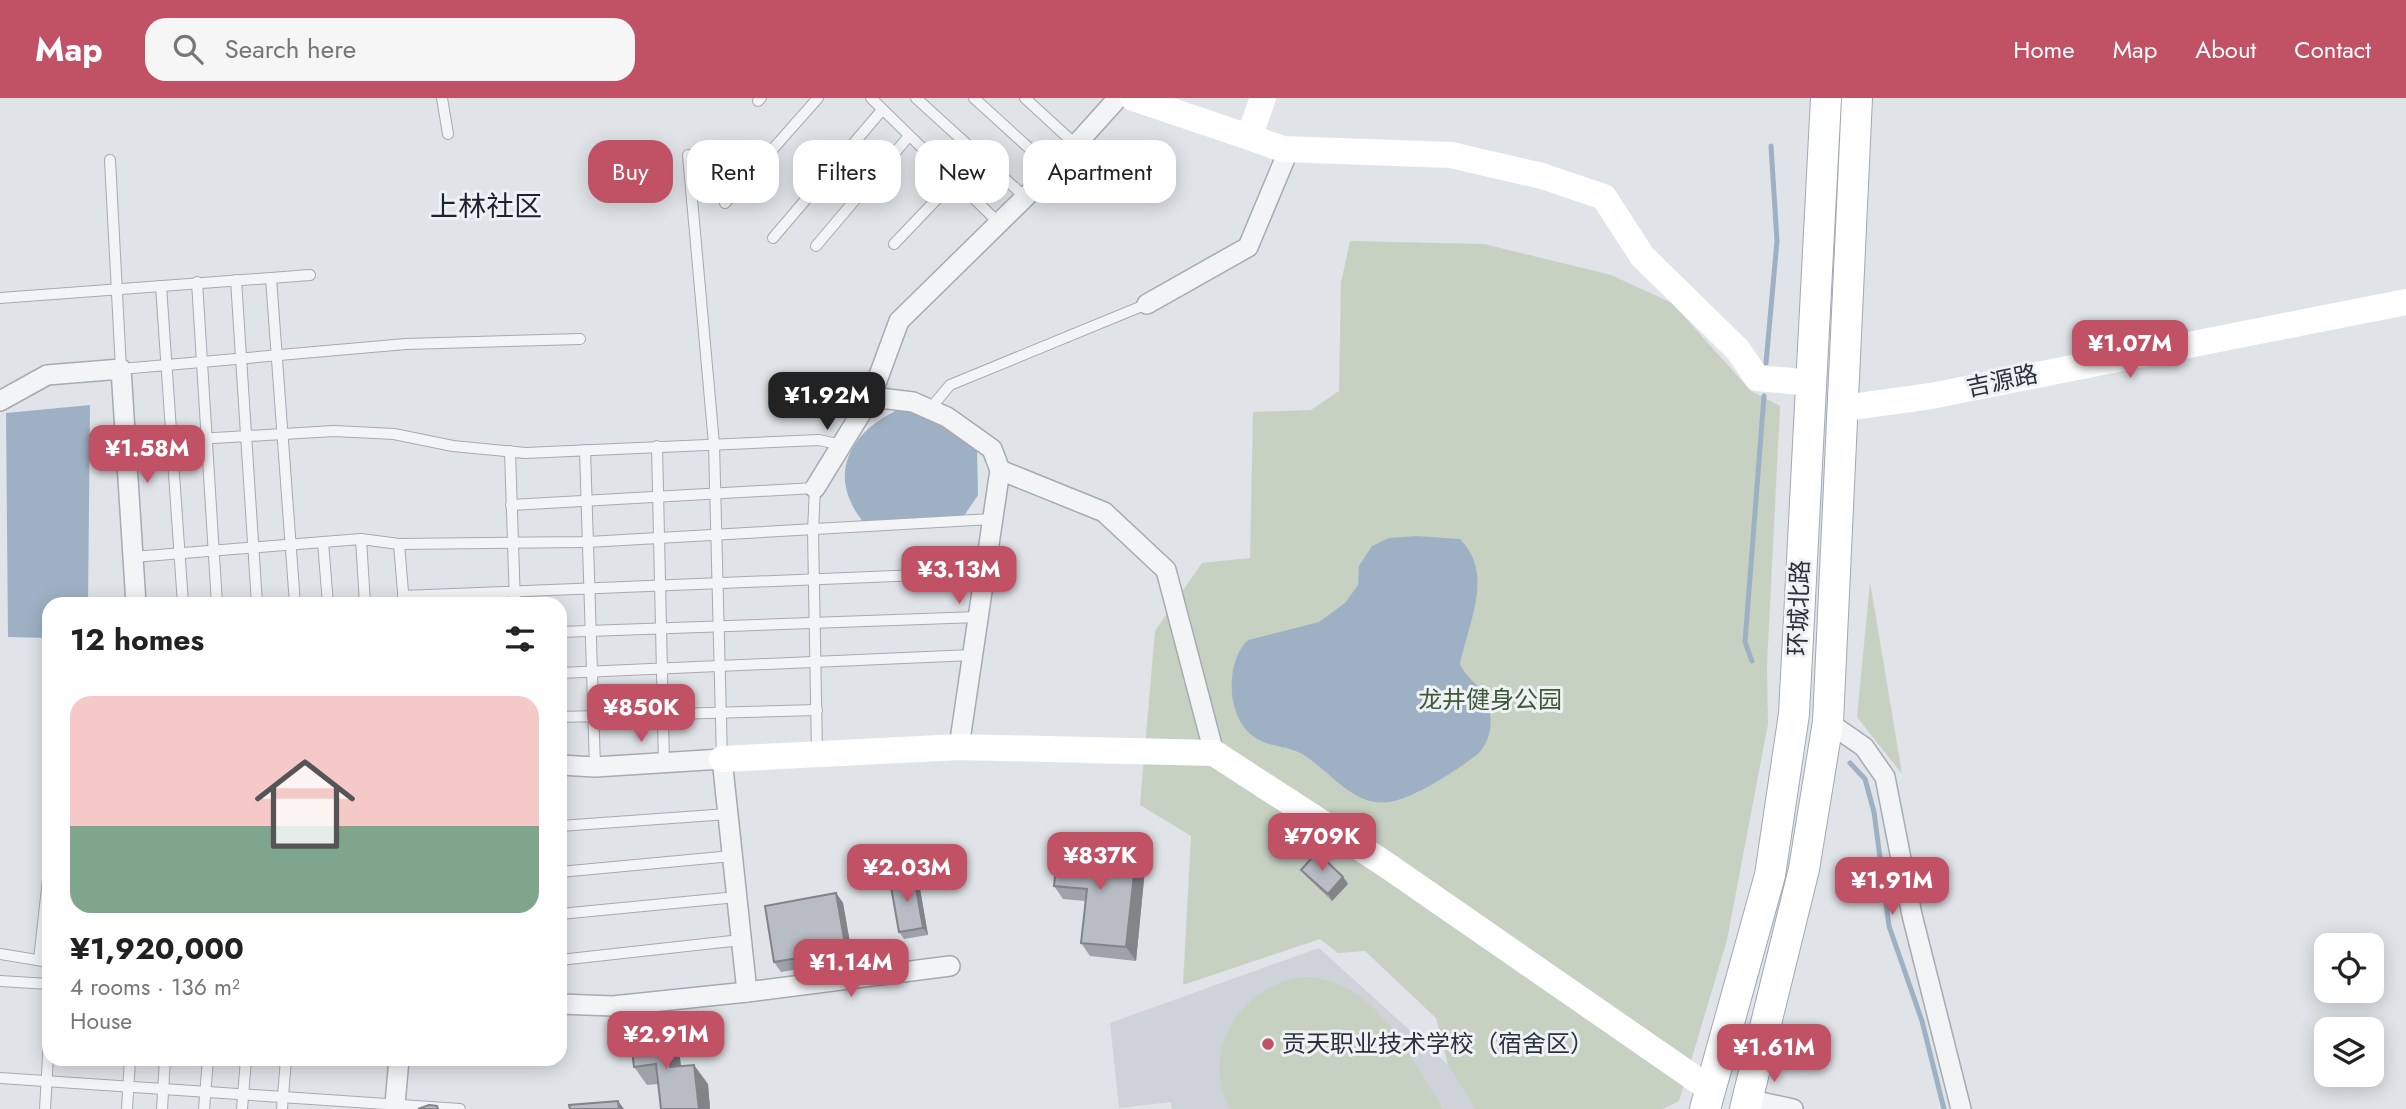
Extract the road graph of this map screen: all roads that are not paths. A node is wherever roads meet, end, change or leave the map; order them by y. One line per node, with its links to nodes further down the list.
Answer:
1 (442, 98): 13 (lane)
2 (818, 98): 18 (lane)
3 (916, 98): 23 (lane)
4 (974, 98): 20 (lane)
5 (1025, 98): 16 (lane)
6 (1118, 98): 17 (street)
7 (1133, 98): 15 (street)
8 (1264, 98): 15 (street)
9 (1826, 98): 47 (main road, 环城北路)
10 (1857, 98): 48 (main road, 环城北路)
11 (874, 99): 12 (lane)
12 (882, 110): 14 (lane); 29 (lane)
13 (448, 134)
14 (909, 136): 19 (lane); 31 (lane)
15 (1249, 137): 21 (street)
16 (1071, 140)
17 (1081, 140)
18 (779, 142)
19 (915, 142)
20 (1023, 143)
21 (1289, 149): 40 (street); 47 (street)
22 (110, 160): 37 (lane)
23 (1023, 195)
24 (1023, 199): 28 (street)
25 (692, 203): 57 (lane)
26 (933, 203): 30 (lane)
27 (979, 203): 28 (lane)
28 (999, 223): 49 (street)
29 (772, 238)
30 (894, 244)
31 (816, 246)
32 (310, 275): 33 (lane)
33 (271, 278): 34 (lane); 42 (lane)
34 (236, 280): 35 (lane); 43 (lane)
35 (197, 282): 36 (lane); 44 (lane)
36 (161, 286): 37 (lane); 45 (lane)
37 (118, 288): 38 (lane); 46 (lane)
38 (0, 298)
39 (2406, 302): 48 (street, 吉源路)
40 (1147, 304): 51 (lane)
41 (580, 339): 42 (lane)
42 (277, 355): 43 (lane); 52 (lane)
43 (241, 358): 44 (lane); 53 (lane)
44 (201, 362): 45 (lane); 54 (lane)
45 (165, 365): 46 (lane); 55 (lane)
46 (121, 369): 50 (street); 56 (street)
47 (1813, 383): 48 (main road); 153 (main road, 环城北路)
48 (1846, 396): 116 (main road, 环城北路)
49 (871, 397): 51 (street); 59 (street)
50 (0, 401)
51 (930, 409): 63 (street)
52 (284, 434): 53 (lane); 62 (lane); 78 (lane)
53 (247, 436): 54 (lane); 79 (lane)
54 (208, 439): 55 (lane); 80 (lane)
55 (171, 441): 56 (lane); 81 (lane)
56 (124, 444): 58 (lane); 82 (street)
57 (714, 444): 59 (lane); 60 (lane); 65 (lane)
58 (96, 445)
59 (842, 445): 64 (street)
60 (657, 446): 61 (lane); 66 (lane)
61 (585, 450): 62 (lane); 67 (lane)
62 (510, 452): 68 (lane)
63 (1000, 470): 69 (street); 118 (street)
64 (816, 488): 65 (lane); 70 (lane)
65 (715, 495): 66 (lane); 71 (lane)
66 (658, 498): 67 (lane); 72 (lane)
67 (587, 500): 68 (lane); 74 (lane)
68 (511, 505): 76 (lane)
69 (992, 519): 70 (lane); 85 (street)
70 (813, 531): 71 (lane); 83 (lane)
71 (716, 535): 72 (lane); 84 (lane)
72 (659, 538): 74 (lane); 86 (lane)
73 (361, 540): 75 (lane); 77 (lane); 95 (lane)
74 (588, 541): 76 (lane); 87 (lane)
75 (323, 542): 78 (lane); 94 (lane)
76 (512, 543): 77 (lane); 88 (lane)
77 (399, 544): 96 (lane)
78 (292, 545): 79 (lane); 93 (lane)
79 (254, 548): 80 (lane); 92 (lane)
80 (214, 551): 81 (lane); 91 (lane)
81 (179, 553): 82 (lane); 90 (lane)
82 (133, 557): 89 (street)
83 (815, 578): 84 (lane); 85 (lane); 100 (lane)
84 (717, 583): 86 (lane); 101 (lane)
85 (983, 583): 99 (street)
86 (661, 586): 87 (lane); 102 (lane)
87 (590, 588): 88 (lane); 103 (lane)
88 (514, 591): 97 (lane); 98 (lane)
89 (136, 597)
90 (182, 597)
91 (217, 597)
92 (257, 597)
93 (295, 597)
94 (327, 597)
95 (365, 597)
96 (403, 597)
97 (440, 597)
98 (514, 597)
99 (978, 617): 100 (lane); 105 (street)
100 (815, 623): 101 (lane); 106 (lane)
101 (718, 626): 102 (lane); 107 (lane)
102 (662, 627): 103 (lane); 108 (lane)
103 (591, 631): 104 (lane); 109 (lane)
104 (567, 632)
105 (972, 656): 106 (lane); 117 (street)
106 (817, 662): 107 (lane); 111 (lane)
107 (719, 666): 108 (lane); 112 (lane)
108 (663, 669): 109 (lane); 113 (lane)
109 (592, 671): 110 (lane); 114 (lane)
110 (567, 673)
111 (817, 710): 112 (lane); 119 (lane)
112 (721, 711): 113 (lane); 120 (lane)
113 (663, 712): 114 (lane); 121 (lane)
114 (594, 715): 115 (lane); 123 (lane)
115 (567, 717)
116 (1829, 722): 155 (main road, 环城北路); 164 (street)
117 (959, 747): 118 (street); 119 (street)
118 (1214, 753): 153 (street)
119 (817, 755): 120 (street)
120 (722, 759): 121 (street); 124 (street)
121 (664, 763): 123 (street)
122 (567, 765): 123 (street)
123 (595, 767)
124 (728, 814): 125 (lane); 126 (street)
125 (567, 826)
126 (732, 856): 127 (lane); 128 (street)
127 (567, 871)
128 (737, 897): 129 (lane); 130 (street)
129 (567, 913)
130 (741, 940): 132 (lane); 137 (street)
131 (0, 954): 133 (lane)
132 (567, 959)
133 (42, 961)
134 (950, 966): 137 (street)
135 (0, 981): 136 (lane)
136 (42, 984)
137 (747, 992): 138 (street)
138 (567, 1004)
139 (47, 1066): 147 (lane)
140 (130, 1066): 148 (lane)
141 (165, 1066): 149 (lane)
142 (208, 1066): 150 (lane)
143 (245, 1066): 151 (lane)
144 (285, 1066): 152 (lane)
145 (398, 1066): 154 (street)
146 (0, 1078): 147 (lane)
147 (46, 1082): 148 (lane); 156 (lane)
148 (128, 1087): 149 (lane); 157 (lane)
149 (164, 1089): 150 (lane); 158 (lane)
150 (206, 1091): 151 (lane); 159 (lane)
151 (243, 1093): 152 (lane); 160 (lane)
152 (283, 1095): 154 (lane); 161 (lane)
153 (1708, 1099): 155 (main road)
154 (396, 1104): 162 (lane)
155 (1746, 1104): 163 (street)
156 (45, 1109)
157 (127, 1109)
158 (162, 1109)
159 (204, 1109)
160 (242, 1109)
161 (282, 1109)
162 (460, 1109)
163 (1793, 1109)
164 (1961, 1109)

